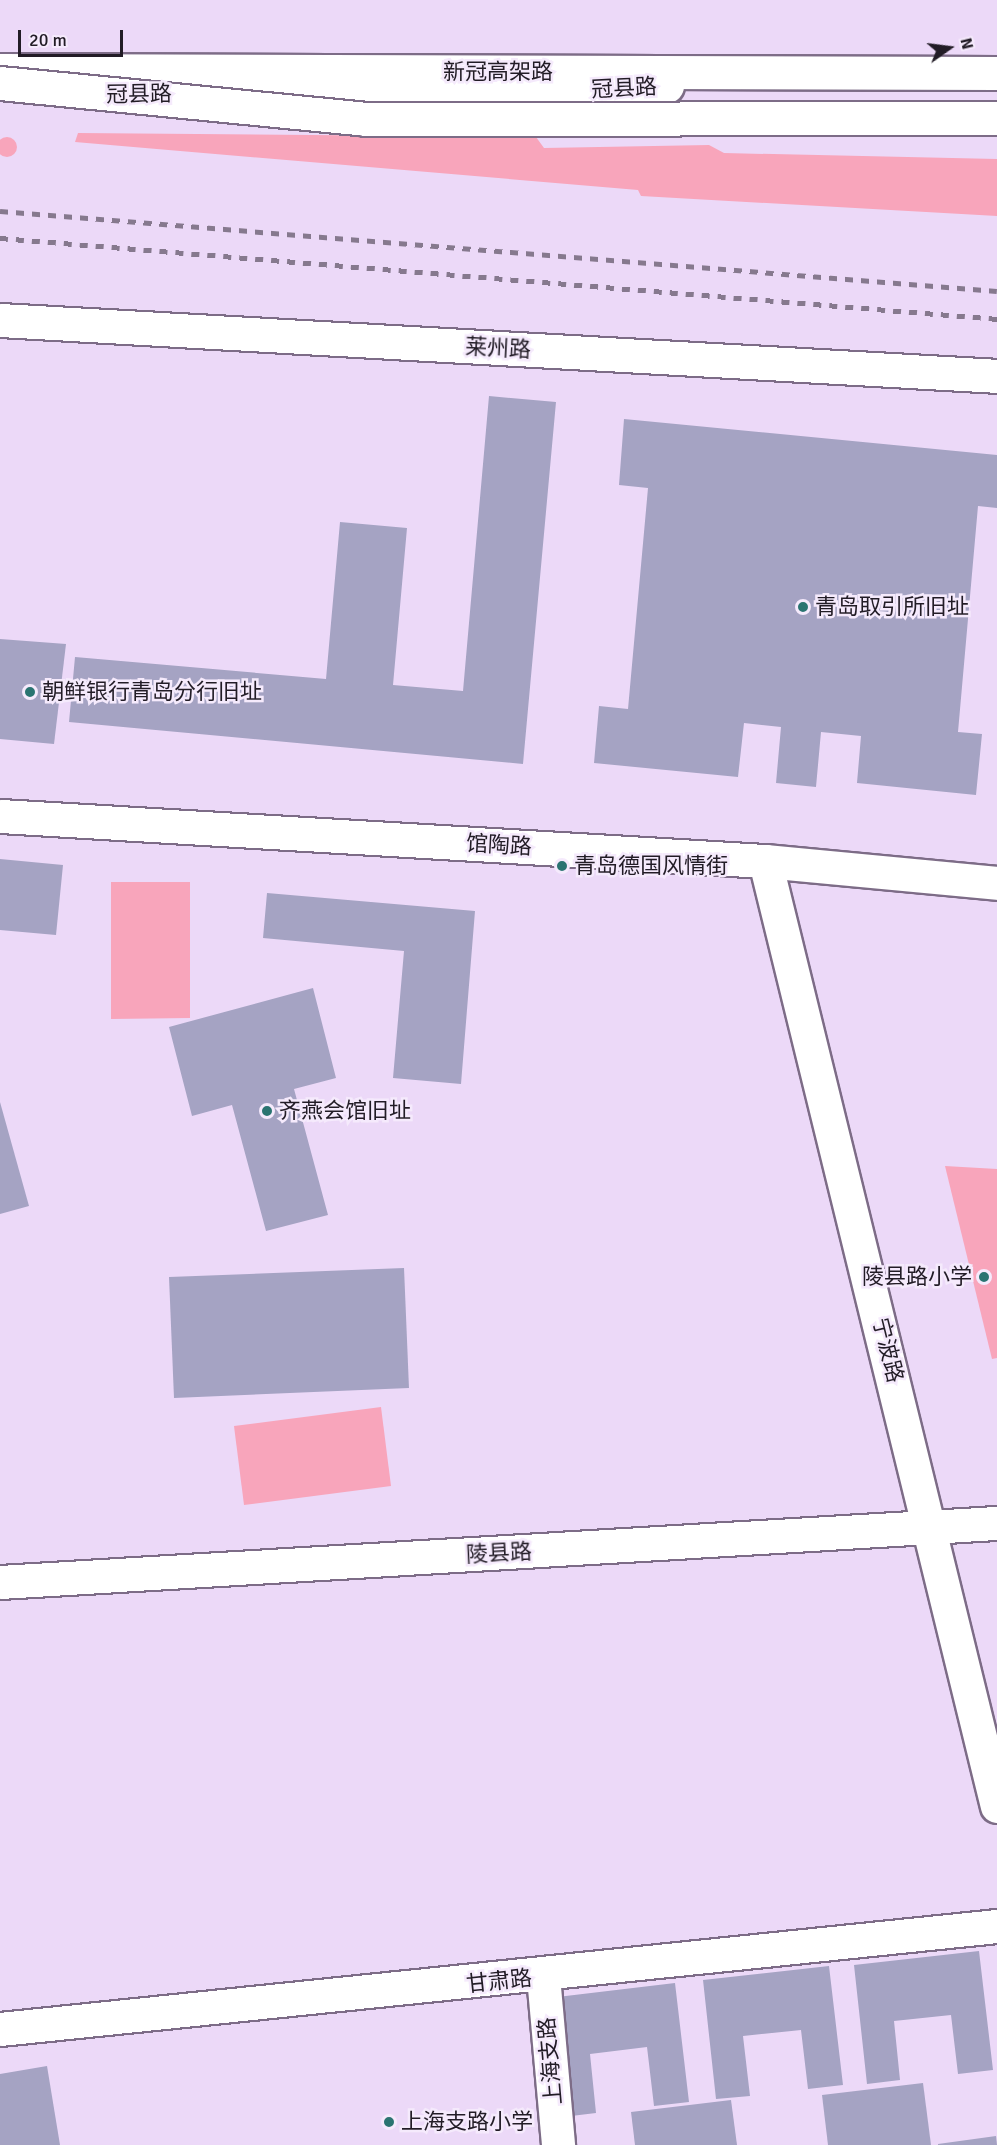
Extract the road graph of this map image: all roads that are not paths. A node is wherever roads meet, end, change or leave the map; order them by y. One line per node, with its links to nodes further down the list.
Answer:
1 (0, 70): 2 (main road, 新冠高架路)
2 (997, 73)
3 (0, 83): 6 (main road, bridge)
4 (997, 84): 5 (main road, 冠县路)
5 (0, 96)
6 (997, 118)
7 (0, 320): 8 (main road, 莱州路)
8 (997, 376)
9 (0, 816): 10 (main road, 馆陶路)
10 (765, 861): 11 (main road, 馆陶路); 13 (main road, 宁波路)
11 (997, 883)
12 (997, 1522): 13 (main road, 陵县路)
13 (932, 1527): 14 (main road, 陵县路); 15 (main road, 宁波路)
14 (0, 1582)
15 (997, 1806)
16 (997, 1926): 17 (main road, 甘肃路)
17 (543, 1976): 18 (main road, 甘肃路); 19 (main road, 上海支路)
18 (0, 2029)
19 (558, 2145)

